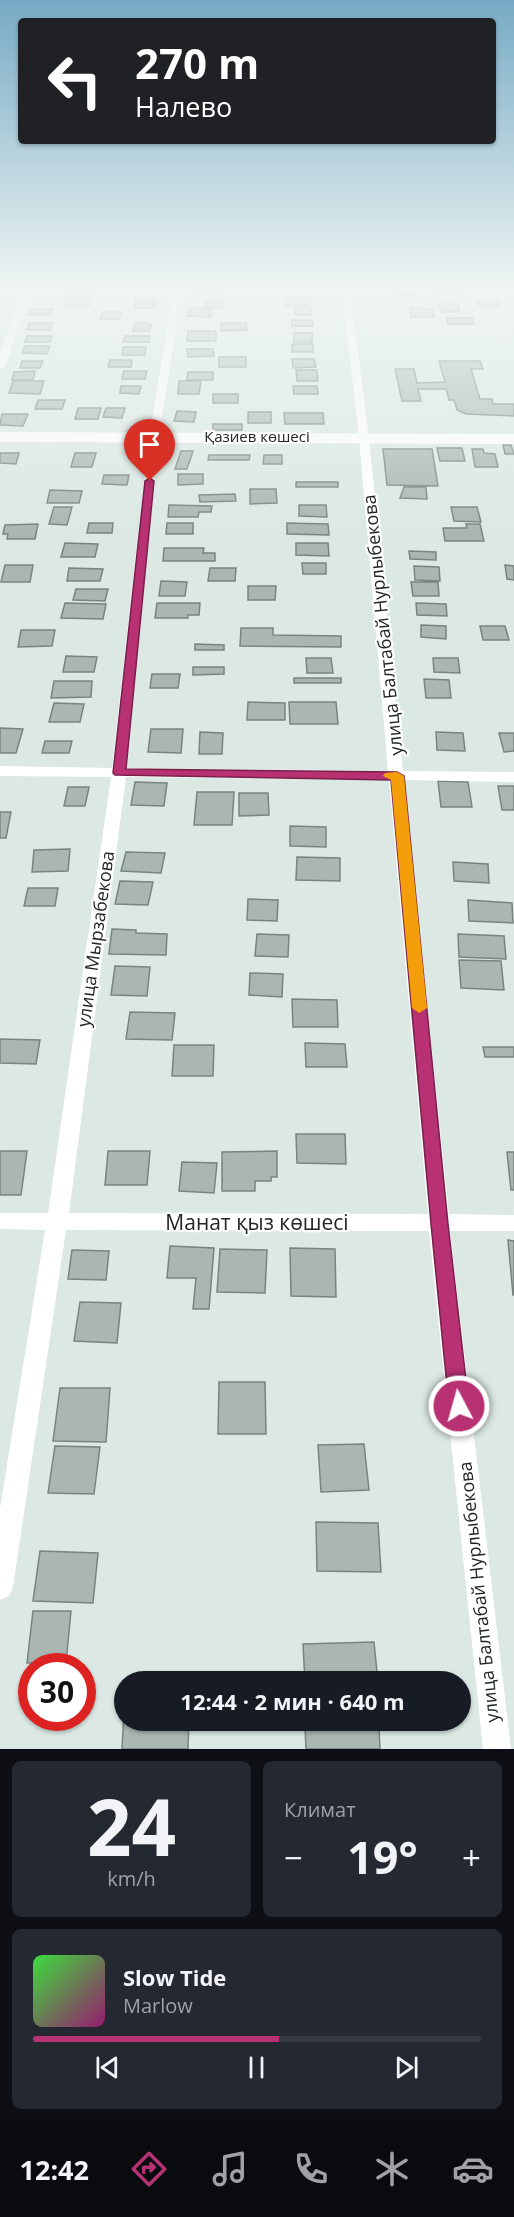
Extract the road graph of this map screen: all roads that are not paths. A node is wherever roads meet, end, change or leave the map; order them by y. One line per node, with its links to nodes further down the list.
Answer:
1 (165, 371): 3 (street, улица Мырзабекова)
2 (356, 371): 5 (street, улица Балтабай Нурлыбекова)
3 (154, 436): 4 (street, Қазиев көшесі); 5 (street, Қазиев көшесі); 8 (street, улица Мырзабекова)
4 (0, 437)
5 (364, 438): 6 (street, Қазиев көшесі); 9 (street, улица Балтабай Нурлыбекова)
6 (514, 439)
7 (0, 771): 8 (street)
8 (119, 773): 9 (street); 12 (street, улица Мырзабекова)
9 (397, 776): 10 (street); 14 (street, улица Балтабай Нурлыбекова)
10 (514, 777)
11 (0, 1221): 12 (street, Манат қыз көшесі)
12 (57, 1222): 14 (street, Манат қыз көшесі); 15 (street, улица Мырзабекова)
13 (514, 1223): 14 (street, Манат қыз көшесі)
14 (439, 1224): 16 (street, улица Балтабай Нурлыбекова)
15 (0, 1587)
16 (497, 1749)

